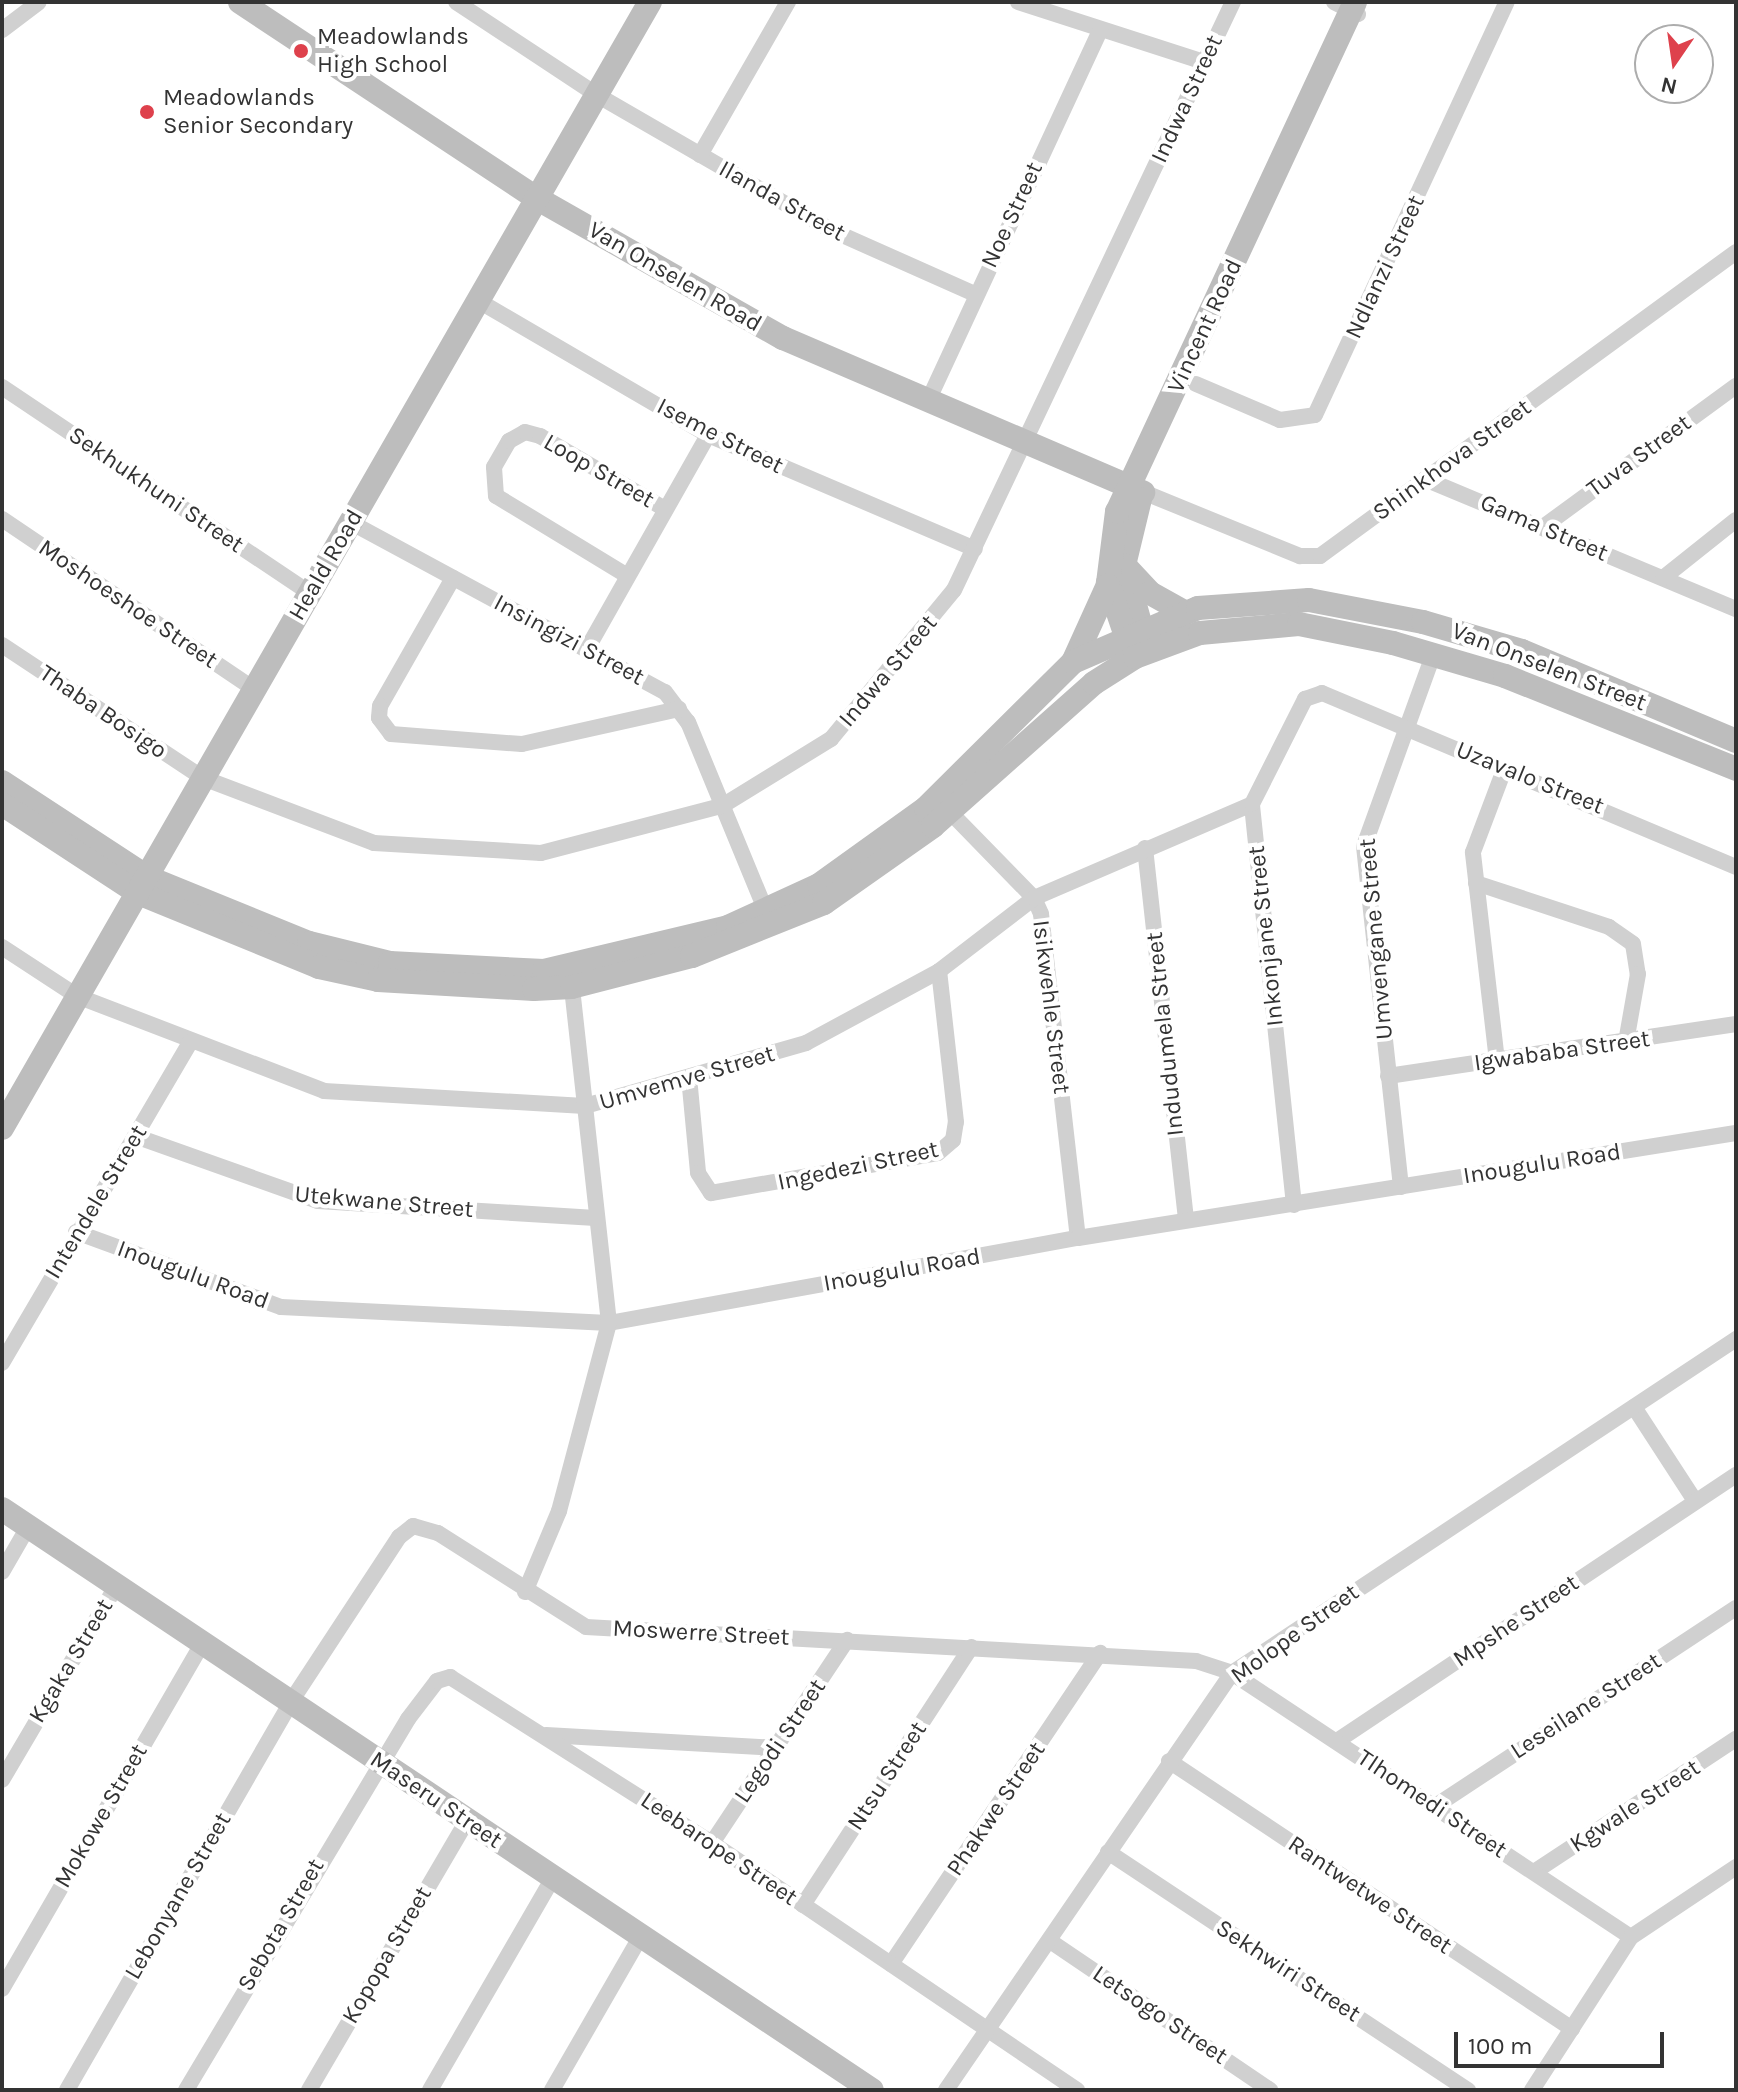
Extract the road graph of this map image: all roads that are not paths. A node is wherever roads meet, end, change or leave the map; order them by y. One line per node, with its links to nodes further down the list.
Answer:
1 (39, 2): 10 (street)
2 (240, 2): 15 (main road, Van Onselen Road)
3 (456, 2): 13 (street, Ilanda Street)
4 (788, 2): 14 (street)
5 (1018, 2): 11 (street)
6 (1233, 2): 12 (street, Indwa Street)
7 (1507, 2): 19 (street, Ndlanzi Street)
8 (647, 3): 13 (main road, Heald Road)
9 (1352, 6): 19 (main road, Vincent Road); 26 (main road, Vincent Road)
10 (2, 30)
11 (1100, 30): 12 (street); 17 (street, Noe Street)
12 (1204, 62): 24 (street, Indwa Street)
13 (597, 95): 14 (street, Ilanda Street); 15 (main road, Heald Road)
14 (700, 155): 17 (street, Ilanda Street)
15 (538, 199): 18 (main road, Heald Road); 22 (main road, Van Onselen Road)
16 (1736, 252): 25 (street, Shinkhova Street)
17 (975, 294): 22 (street, Noe Street)
18 (477, 300): 23 (street, Iseme Street); 30 (main road, Heald Road)
19 (1196, 384): 26 (main road, Vincent Road)
20 (1736, 386): 31 (street, Tuva Street)
21 (2, 387): 37 (street, Sekhukhuni Street)
22 (928, 401): 24 (main road, Van Onselen Road)
23 (708, 435): 27 (street); 32 (street, Iseme Street)
24 (1027, 442): 26 (main road, Van Onselen Road); 32 (street, Indwa Street)
25 (1425, 479): 26 (street, Shinkhova Street); 31 (street, Gama Street)
26 (1136, 489): 33 (main road, Vincent Road)
27 (665, 509): 34 (street); 34 (street, Loop Street)
28 (2, 519): 45 (street, Moshoeshoe Street)
29 (1736, 520): 36 (street)
30 (350, 522): 35 (street, Insingizi Street); 37 (main road, Heald Road)
31 (1543, 527): 36 (street, Gama Street)
32 (975, 549): 56 (street, Indwa Street)
33 (1116, 574): 39 (main road); 40 (main road, Vincent Road); 44 (main road)
34 (626, 575): 42 (street)
35 (453, 578): 42 (street, Insingizi Street); 47 (street, Insingizi Street)
36 (1663, 578): 38 (street, Gama Street)
37 (310, 593): 45 (main road, Heald Road)
38 (1736, 609)
39 (1183, 611): 40 (main road, Van Onselen Street); 49 (main road, Van Onselen Street)
40 (1137, 642): 43 (main road, Van Onselen Street); 44 (main road); 57 (main road)
41 (2, 645): 52 (street, Thaba Bosigo)
42 (587, 649): 47 (street, Insingizi Street)
43 (1433, 655): 48 (street, Umvengane Street); 50 (main road, Van Onselen Street)
44 (1073, 662): 63 (main road)
45 (254, 689): 52 (main road, Heald Road)
46 (1322, 693): 48 (street, Uzavalo Street); 55 (street, Inkonjane Street)
47 (679, 709): 56 (street, Insingizi Street)
48 (1408, 727): 51 (street, Uzavalo Street); 72 (street, Umvengane Street)
49 (1736, 741)
50 (1736, 769)
51 (1504, 770): 59 (street, Uzavalo Street); 60 (street)
52 (203, 778): 56 (street, Indwa Street); 61 (main road, Heald Road)
53 (2, 782): 61 (main road)
54 (2, 804): 61 (main road)
55 (1252, 804): 58 (street, Umvemve Street); 79 (street, Inkonjane Street)
56 (722, 806): 63 (street, Insingizi Street)
57 (949, 811): 62 (street, Isikwehle Street); 66 (main road)
58 (1145, 848): 62 (street, Umvemve Street); 81 (street, Indudumela Street)
59 (1736, 867)
60 (1476, 883): 70 (street); 71 (street)
61 (143, 885): 63 (main road); 66 (main road); 67 (main road, Heald Road)
62 (1034, 898): 65 (street, Umvemve Street); 83 (street, Isikwehle Street)
63 (766, 911)
64 (2, 947): 67 (street, Umvemve Street)
65 (939, 971): 73 (street, Umvemve Street); 73 (street, Ingedezi Street)
66 (572, 987): 74 (street)
67 (77, 996): 69 (street, Umvemve Street); 75 (main road, Heald Road)
68 (1736, 1024): 70 (street, Igwababa Street)
69 (190, 1042): 74 (street, Umvemve Street); 77 (street, Intendele Street)
70 (1626, 1042): 71 (street, Igwababa Street)
71 (1497, 1061): 72 (street, Igwababa Street)
72 (1388, 1076): 78 (street, Umvengane Street)
73 (689, 1077): 74 (street, Umvemve Street)
74 (585, 1106): 80 (street)
75 (2, 1128)
76 (1736, 1133): 78 (street, Inougulu Road)
77 (135, 1136): 80 (street, Utekwane Street); 82 (street, Intendele Street)
78 (1401, 1187): 79 (street, Inougulu Road)
79 (1294, 1205): 81 (street, Inougulu Road)
80 (595, 1218): 84 (street)
81 (1186, 1220): 83 (street, Inougulu Road)
82 (76, 1232): 84 (street, Inougulu Road); 86 (street, Intendele Street)
83 (1078, 1238): 84 (street, Inougulu Road)
84 (609, 1323): 94 (street)
85 (1736, 1339): 87 (street, Molope Street)
86 (2, 1363)
87 (1634, 1407): 89 (street); 100 (street, Molope Street)
88 (1736, 1475): 89 (street, Mpshe Street)
89 (1695, 1501): 104 (street, Mpshe Street)
90 (2, 1509): 91 (main road, Maseru Street)
91 (28, 1527): 92 (street); 93 (main road, Maseru Street)
92 (2, 1572)
93 (117, 1585): 97 (main road, Maseru Street); 108 (street, Kgaka Street)
94 (525, 1592): 96 (street, Moswerre Street); 101 (street, Moswerre Street)
95 (1736, 1608): 109 (street, Leseilane Street)
96 (847, 1640): 98 (street, Moswerre Street); 105 (street, Legodi Street)
97 (202, 1644): 101 (main road, Maseru Street); 121 (street, Mokowe Street)
98 (971, 1647): 99 (street, Moswerre Street); 116 (street, Ntsu Street)
99 (1100, 1653): 100 (street, Moswerre Street); 120 (street, Phakwe Street)
100 (1232, 1673): 104 (street, Tlhomedi Street); 106 (street, Molope Street)
101 (290, 1703): 107 (main road, Maseru Street); 124 (street, Lebonyane Street)
102 (544, 1735): 105 (street); 107 (street, Leebarope Street); 111 (street, Leebarope Street)
103 (1736, 1739): 114 (street, Kgwale Street)
104 (1337, 1741): 109 (street, Tlhomedi Street)
105 (776, 1748): 111 (street, Legodi Street)
106 (1169, 1761): 112 (street, Molope Street); 122 (street, Rantwetwe Street)
107 (381, 1763): 110 (main road, Maseru Street); 125 (street, Sebota Street)
108 (2, 1780)
109 (1437, 1805): 114 (street, Tlhomedi Street)
110 (467, 1821): 115 (main road, Maseru Street); 126 (street, Kopopa Street)
111 (712, 1843): 116 (street, Leebarope Street)
112 (1108, 1852): 119 (street, Molope Street); 133 (street, Sekhwiri Street)
113 (1736, 1867): 118 (street)
114 (1534, 1872): 118 (street, Tlhomedi Street)
115 (553, 1878): 117 (main road, Maseru Street); 127 (street)
116 (803, 1905): 120 (street, Leebarope Street)
117 (641, 1936): 128 (street); 129 (main road, Maseru Street)
118 (1631, 1937): 122 (street)
119 (1050, 1941): 123 (street, Molope Street); 132 (street, Letsogo Street)
120 (891, 1964): 123 (street, Leebarope Street)
121 (2, 1989)
122 (1572, 2029): 134 (street)
123 (988, 2030): 130 (street, Molope Street); 131 (street, Leebarope Street)
124 (67, 2090)
125 (186, 2090)
126 (309, 2090)
127 (430, 2090)
128 (552, 2090)
129 (872, 2090)
130 (946, 2090)
131 (1077, 2090)
132 (1270, 2090)
133 (1468, 2090)
134 (1532, 2090)

